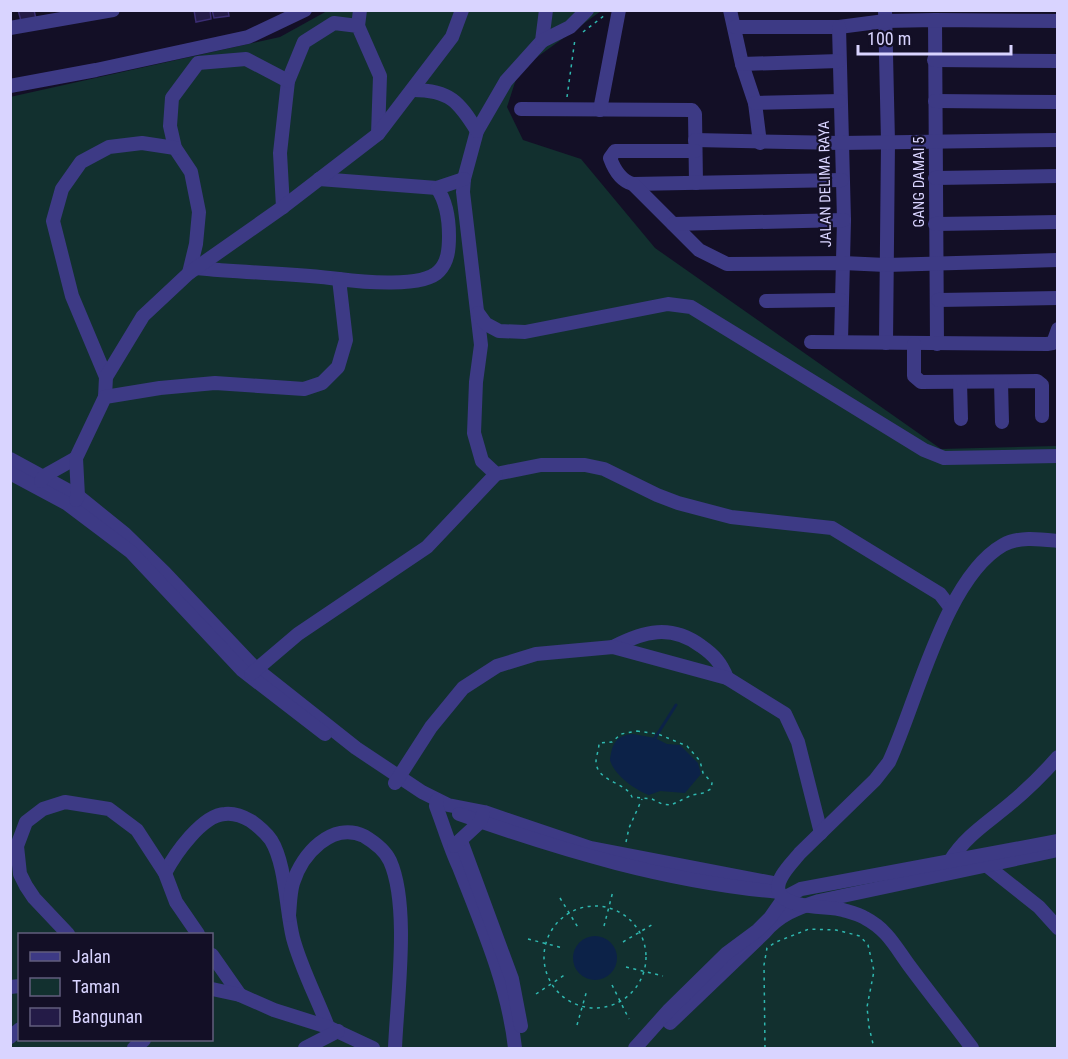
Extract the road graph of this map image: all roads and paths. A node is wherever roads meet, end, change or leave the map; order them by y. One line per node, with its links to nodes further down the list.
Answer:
1 (113, 10): 16 (street)
2 (305, 10): 23 (street)
3 (360, 10): 13 (street)
4 (462, 10): 24 (street)
5 (546, 10): 17 (street)
6 (587, 10): 17 (street)
7 (611, 10): 29 (path)
8 (619, 10): 31 (street)
9 (730, 10): 14 (street)
10 (885, 16): 11 (street); 15 (street); 35 (street)
11 (935, 20): 12 (street); 18 (street, GANG DAMAI 5)
12 (1058, 21)
13 (358, 26): 22 (street); 33 (street)
14 (735, 27): 15 (street); 21 (street)
15 (838, 27): 19 (street, JALAN DELIMA RAYA)
16 (10, 28)
17 (542, 41): 32 (street)
18 (934, 60): 20 (street); 26 (street, GANG DAMAI 5)
19 (839, 61): 21 (street); 25 (street, JALAN DELIMA RAYA)
20 (1058, 61)
21 (742, 64): 28 (street)
22 (288, 81): 40 (street); 49 (street)
23 (10, 86)
24 (413, 90): 32 (street); 33 (street)
25 (840, 101): 28 (street); 38 (street, JALAN DELIMA RAYA)
26 (935, 101): 27 (street); 36 (street, GANG DAMAI 5)
27 (1058, 102)
28 (755, 103): 37 (street)
29 (565, 108): 30 (street); 31 (street)
30 (521, 109)
31 (600, 110): 39 (street)
32 (477, 131): 44 (street)
33 (378, 134): 43 (street)
34 (1058, 140): 36 (street)
35 (888, 142): 36 (street); 38 (street); 57 (street)
36 (934, 142): 42 (street, GANG DAMAI 5)
37 (760, 143): 38 (street); 39 (street)
38 (841, 143): 45 (street, JALAN DELIMA RAYA)
39 (695, 146): 46 (street); 47 (street)
40 (175, 148): 58 (street); 71 (street)
41 (1058, 176): 42 (street)
42 (935, 178): 53 (street, GANG DAMAI 5)
43 (319, 179): 48 (street); 49 (street)
44 (464, 179): 48 (street); 64 (street)
45 (842, 180): 46 (street); 50 (street, JALAN DELIMA RAYA)
46 (696, 183): 47 (street)
47 (633, 184): 52 (street)
48 (437, 188): 59 (street)
49 (283, 207): 58 (street)
50 (844, 220): 52 (street); 55 (street, JALAN DELIMA RAYA)
51 (1058, 222): 53 (street)
52 (674, 224): 55 (street)
53 (935, 224): 56 (street, GANG DAMAI 5)
54 (1058, 260): 56 (street)
55 (843, 263): 57 (street); 61 (street, JALAN DELIMA RAYA)
56 (937, 263): 57 (street); 62 (street, GANG DAMAI 5)
57 (885, 265): 68 (street)
58 (193, 271): 59 (street); 71 (street)
59 (339, 279): 74 (street)
60 (1058, 298): 62 (street)
61 (841, 300): 63 (street); 66 (street, JALAN DELIMA RAYA)
62 (938, 300): 70 (street, GANG DAMAI 5)
63 (766, 301)
64 (478, 313): 78 (street); 82 (street)
65 (1058, 329): 70 (street)
66 (841, 341): 67 (street); 68 (street)
67 (811, 342)
68 (886, 343): 69 (street)
69 (914, 344): 70 (street); 72 (street)
70 (937, 344)
71 (106, 377): 74 (street)
72 (960, 382): 73 (street); 76 (street)
73 (1001, 382): 75 (street); 77 (street)
74 (105, 397): 79 (street)
75 (1042, 416)
76 (961, 419)
77 (1002, 422)
78 (1058, 456)
79 (76, 458): 83 (street); 84 (street)
80 (10, 459): 83 (street)
81 (11, 473): 83 (street)
82 (496, 474): 86 (street); 88 (street)
83 (40, 482): 84 (street)
84 (75, 502): 88 (street)
85 (1058, 541): 86 (street)
86 (950, 607): 95 (street)
87 (613, 647): 89 (street); 89 (street); 91 (street)
88 (252, 672): 91 (street)
89 (727, 678): 95 (street)
90 (1058, 757): 100 (street)
91 (397, 780): 93 (street)
92 (642, 798): 92 (path); 99 (path)
93 (437, 803): 94 (street); 97 (street)
94 (482, 817): 97 (street); 99 (street); 106 (street)
95 (821, 833): 106 (street)
96 (1058, 841): 100 (street)
97 (457, 844): 142 (street); 143 (street)
98 (1058, 850): 101 (street)
99 (623, 855): 106 (street)
100 (950, 861): 106 (street)
101 (986, 865): 108 (street); 114 (street)
102 (10, 872): 104 (street)
103 (165, 873): 104 (street); 111 (street); 118 (street)
104 (26, 886): 117 (street)
105 (613, 891): 109 (path)
106 (780, 891): 108 (street); 144 (street)
107 (560, 897): 110 (path)
108 (804, 906): 145 (street); 148 (street)
109 (608, 908): 110 (path); 113 (path); 116 (path)
110 (568, 912): 115 (path); 121 (path)
111 (289, 915): 138 (street); 141 (street)
112 (655, 923): 116 (path)
113 (604, 926)
114 (1058, 928)
115 (579, 929)
116 (640, 931): 120 (path); 125 (path)
117 (67, 933)
118 (197, 933)
119 (528, 939): 121 (path)
120 (623, 942)
121 (546, 944): 122 (path); 128 (path)
122 (563, 948)
123 (213, 956): 133 (street)
124 (626, 967): 125 (path)
125 (645, 972): 127 (path); 134 (path)
126 (566, 974): 128 (path)
127 (663, 976)
128 (551, 984): 132 (path); 135 (path)
129 (612, 985): 134 (path)
130 (213, 989): 133 (street)
131 (587, 990): 135 (path)
132 (536, 993)
133 (240, 995): 138 (street)
134 (621, 1002): 135 (path); 136 (path)
135 (582, 1007): 137 (path)
136 (629, 1019)
137 (577, 1025)
138 (333, 1029): 139 (street); 140 (street)
139 (305, 1048)
140 (374, 1048)
141 (395, 1048)
142 (516, 1048)
143 (524, 1048)
144 (635, 1048)
145 (647, 1048)
146 (765, 1048): 147 (path)
147 (874, 1048)
148 (972, 1048)

